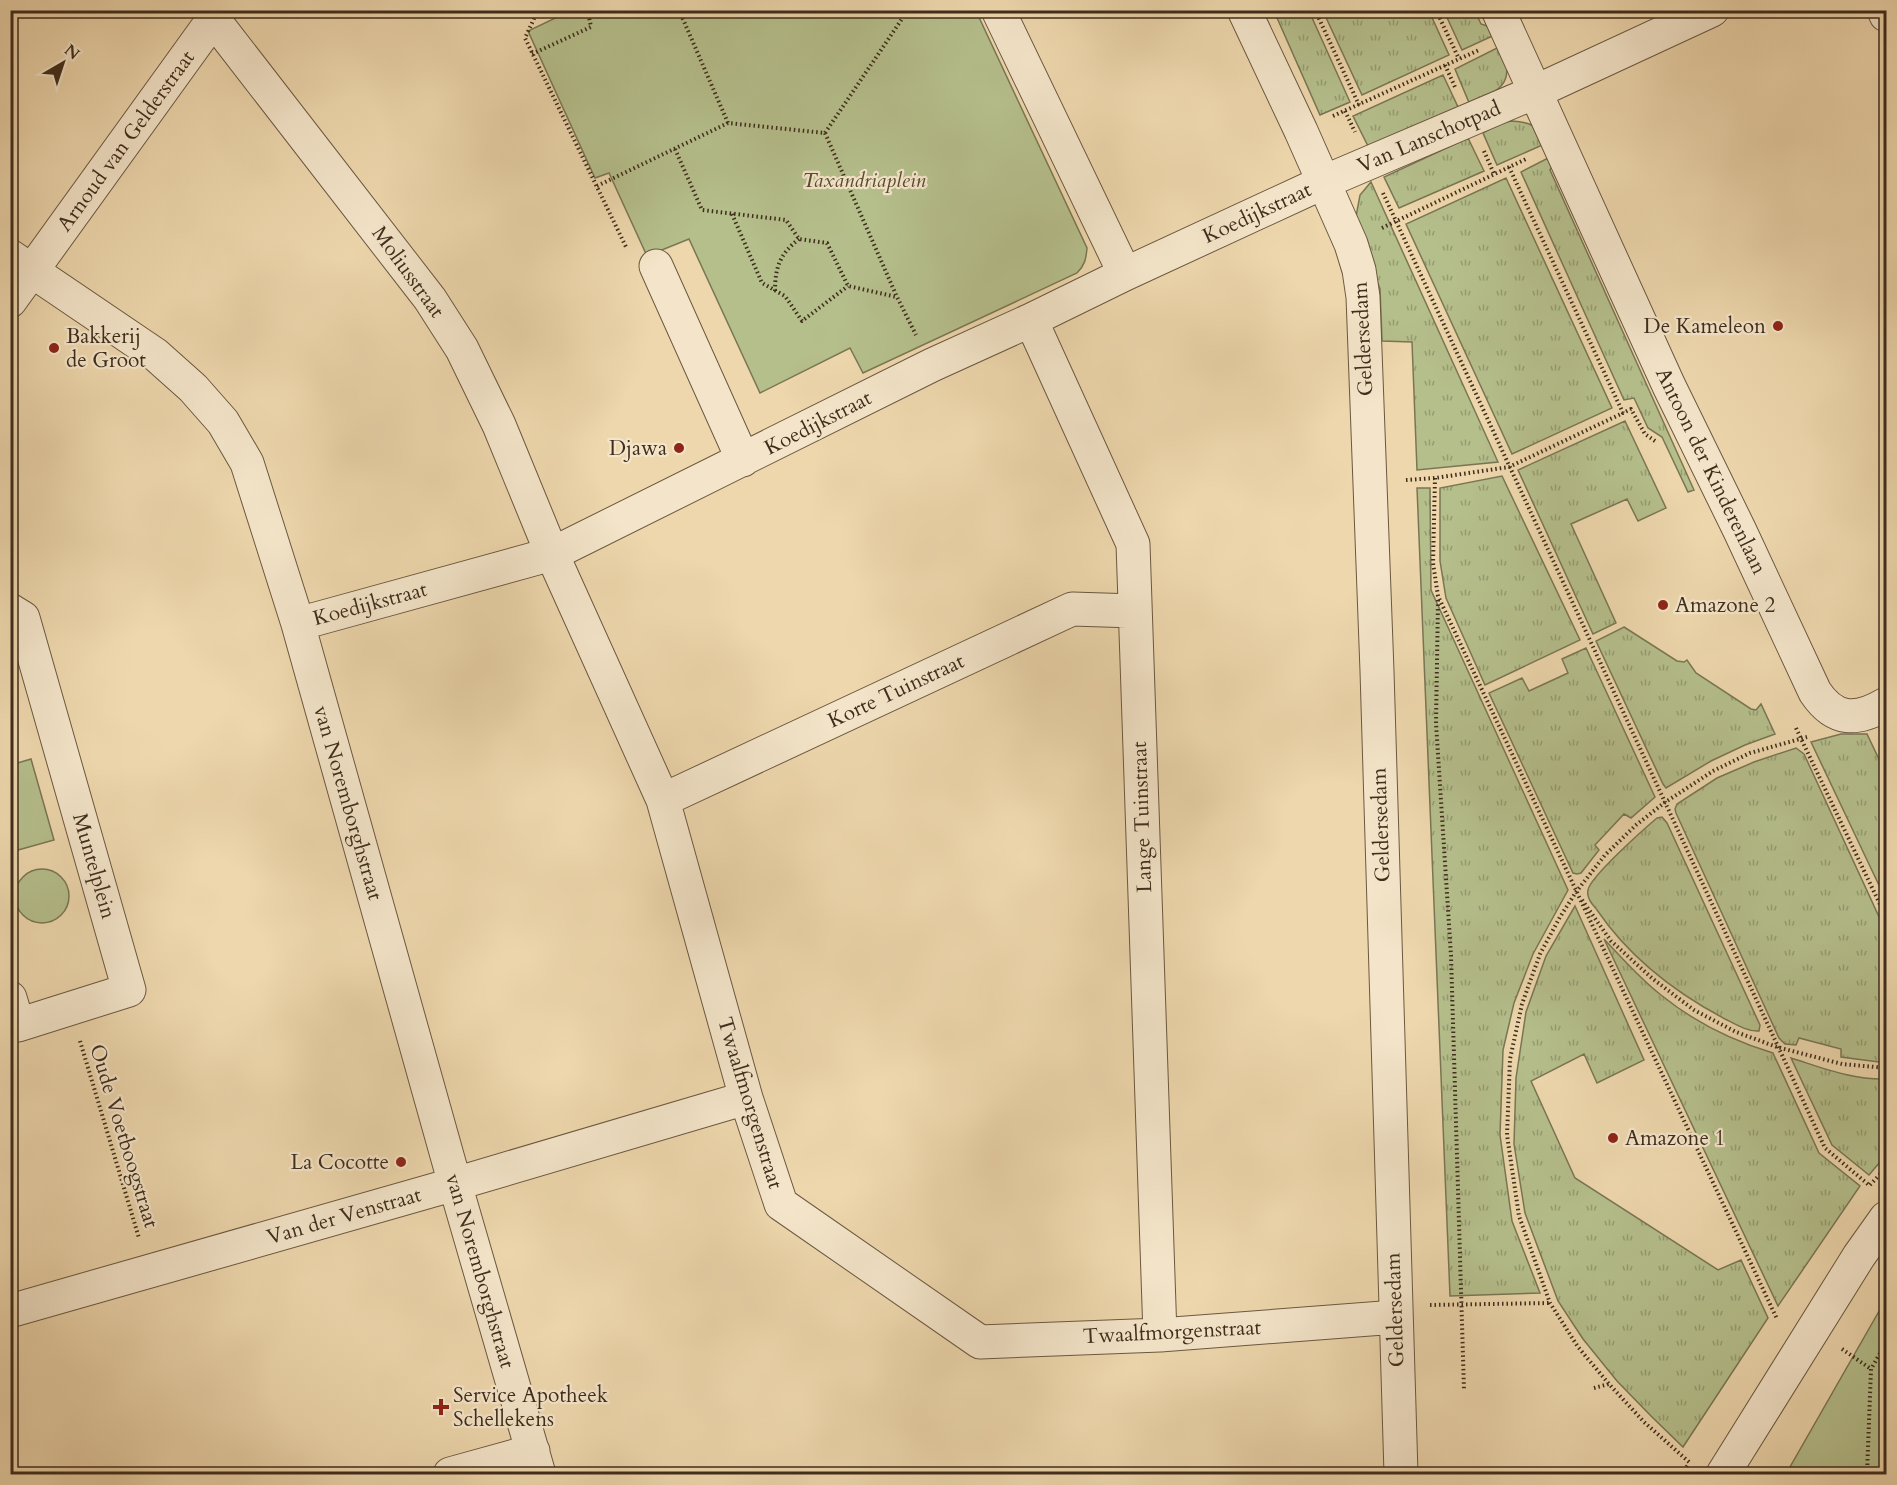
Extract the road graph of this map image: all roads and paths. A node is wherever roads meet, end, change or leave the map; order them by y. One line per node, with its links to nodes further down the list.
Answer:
1 (538, 10): 14 (path)
2 (602, 10): 14 (path)
3 (679, 10): 19 (path)
4 (908, 10): 21 (path)
5 (998, 10): 34 (street)
6 (1244, 10): 20 (street, Geldersedam)
7 (1315, 10): 17 (path)
8 (1436, 10): 15 (path)
9 (1712, 10): 16 (street, Van Lanschotpad)
10 (1884, 10): 12 (street)
11 (217, 15): 32 (street, Arnoud van Gelderstraat); 47 (street, Moliusstraat)
12 (1887, 15)
13 (1504, 23): 15 (path); 16 (street, Antoon der Kinderenlaan)
14 (532, 54): 27 (path)
15 (1459, 59): 17 (path)
16 (1535, 92): 22 (street, Antoon der Kinderenlaan); 24 (street, Van Lanschotpad)
17 (1359, 105): 18 (path)
18 (1345, 111): 20 (path); 24 (path)
19 (728, 123): 21 (path); 23 (path)
20 (1301, 131): 26 (street, Geldersedam)
21 (825, 133): 37 (path)
22 (1560, 144): 25 (path); 52 (street, Antoon der Kinderenlaan)
23 (675, 149): 27 (path); 28 (path)
24 (1368, 163): 26 (street, Van Lanschotpad); 29 (path)
25 (1509, 167): 29 (path); 41 (path)
26 (1324, 182): 31 (street, Geldersedam); 34 (street, Koedijkstraat)
27 (597, 186): 33 (path)
28 (732, 214): 30 (path); 36 (path)
29 (1396, 221): 31 (path); 44 (path)
30 (799, 238): 35 (path); 36 (path)
31 (1351, 244): 46 (street, Geldersedam)
32 (21, 263): 38 (street, Arnoud van Gelderstraat); 51 (street, van Noremborghstraat)
33 (656, 266): 43 (street)
34 (1125, 274): 39 (street, Koedijkstraat)
35 (848, 286): 36 (path); 37 (path)
36 (775, 291)
37 (897, 297): 40 (path)
38 (10, 301)
39 (1031, 320): 40 (street, Koedijkstraat); 50 (street, Lange Tuinstraat)
40 (932, 366): 43 (street, Koedijkstraat)
41 (1623, 413): 42 (path); 44 (path)
42 (1660, 445)
43 (743, 460): 47 (street, Koedijkstraat)
44 (1509, 467): 45 (path); 54 (path)
45 (1435, 478): 46 (path); 48 (path)
46 (1369, 482): 69 (street, Geldersedam)
47 (552, 554): 51 (street, Koedijkstraat); 53 (street, Twaalfmorgenstraat)
48 (1438, 596): 55 (path); 67 (path)
49 (10, 610): 58 (street, Muntelplein)
50 (1135, 611): 53 (street, Korte Tuinstraat); 71 (street, Lange Tuinstraat)
51 (298, 624): 62 (street, van Noremborghstraat)
52 (1887, 704)
53 (663, 800): 61 (street, Twaalfmorgenstraat)
54 (1664, 803): 55 (path); 56 (path); 59 (path)
55 (1576, 892): 59 (path); 66 (path); 70 (path)
56 (1887, 917)
57 (10, 998): 58 (street, Muntelplein)
58 (70, 1009): 65 (path, Oude Voetboogstraat)
59 (1778, 1047): 60 (path); 63 (path)
60 (1887, 1068)
61 (746, 1098): 62 (street, Van der Venstraat); 71 (street, Twaalfmorgenstraat)
62 (455, 1184): 65 (street, Van der Venstraat); 78 (street, van Noremborghstraat)
63 (1870, 1186)
64 (1887, 1218): 82 (street)
65 (149, 1272): 68 (street, Van der Venstraat)
66 (1550, 1303): 67 (path); 75 (path)
67 (1462, 1304): 69 (path); 77 (path)
68 (10, 1311)
69 (1395, 1311): 71 (street, Twaalfmorgenstraat); 81 (street, Geldersedam)
70 (1778, 1323)
71 (1160, 1335)
72 (1887, 1343): 74 (path)
73 (1839, 1347): 74 (path)
74 (1872, 1369): 83 (path)
75 (1609, 1384): 76 (path); 79 (path)
76 (1594, 1388)
77 (1464, 1390)
78 (536, 1463): 80 (street)
79 (1690, 1463)
80 (450, 1474)
81 (1401, 1474)
82 (1723, 1474)
83 (1867, 1474)

